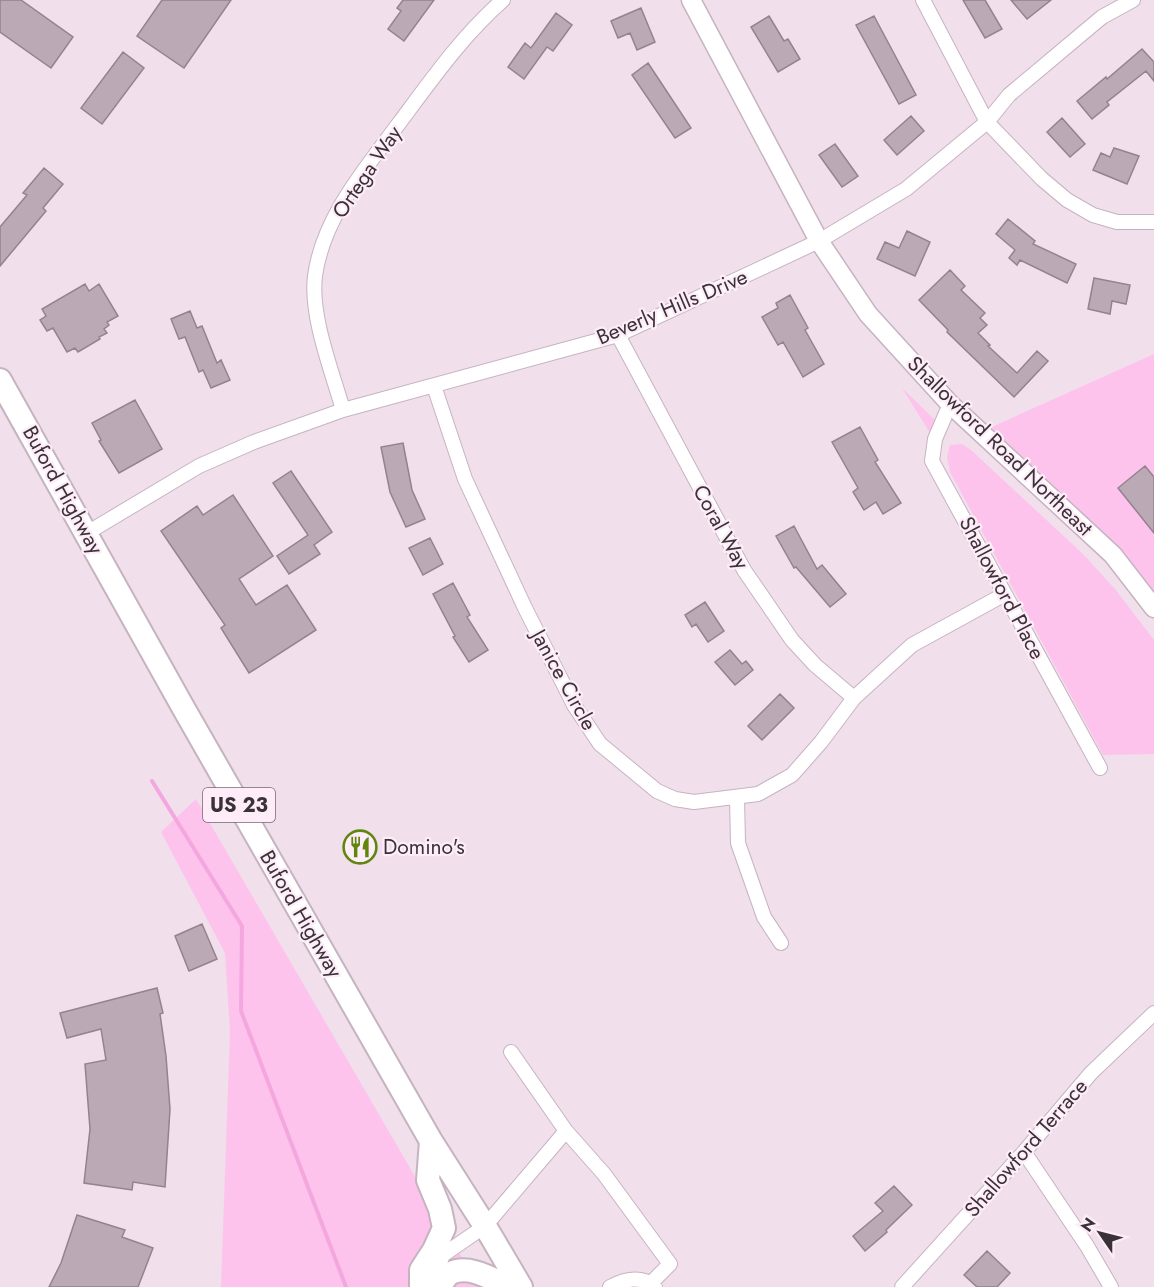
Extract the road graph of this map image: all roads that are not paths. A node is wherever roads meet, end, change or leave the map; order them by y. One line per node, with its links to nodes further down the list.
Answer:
1 (503, 0): 12 (street, Ortega Way)
2 (691, 0): 7 (street, Shallowford Road Northeast)
3 (923, 0): 5 (street)
4 (1133, 0): 5 (street, Beverly Hills Drive)
5 (987, 122): 6 (street); 7 (street, Beverly Hills Drive)
6 (1154, 222)
7 (819, 241): 8 (street, Beverly Hills Drive); 11 (street, Shallowford Road Northeast)
8 (618, 335): 10 (street, Beverly Hills Drive); 16 (street, Coral Way)
9 (0, 380): 13 (main road, Buford Highway / US 23)
10 (434, 387): 12 (street, Beverly Hills Drive); 18 (street, Janice Circle)
11 (950, 404): 14 (street, Shallowford Place); 15 (street, Shallowford Road Northeast)
12 (343, 410): 13 (street, Beverly Hills Drive)
13 (87, 533): 23 (main road, Buford Highway / US 23)
14 (1005, 594): 16 (street, Janice Circle); 17 (street, Shallowford Place)
15 (1154, 608)
16 (854, 698): 18 (street, Janice Circle)
17 (1100, 768)
18 (737, 798): 19 (street)
19 (781, 943)
20 (1154, 1013): 24 (street, Shallowford Terrace)
21 (511, 1052): 22 (street)
22 (566, 1131): 25 (street); 26 (street)
23 (430, 1141): 25 (main road, Buford Highway / US 23); 27 (main road)
24 (1024, 1152): 33 (street, Shallowford Terrace); 34 (street)
25 (485, 1226): 28 (street); 31 (main road, Buford Highway / US 23)
26 (653, 1285): 32 (street)
27 (422, 1287)
28 (430, 1287)
29 (439, 1287): 30 (main road)
30 (510, 1287)
31 (521, 1287)
32 (610, 1287)
33 (902, 1287)
34 (1111, 1287)

